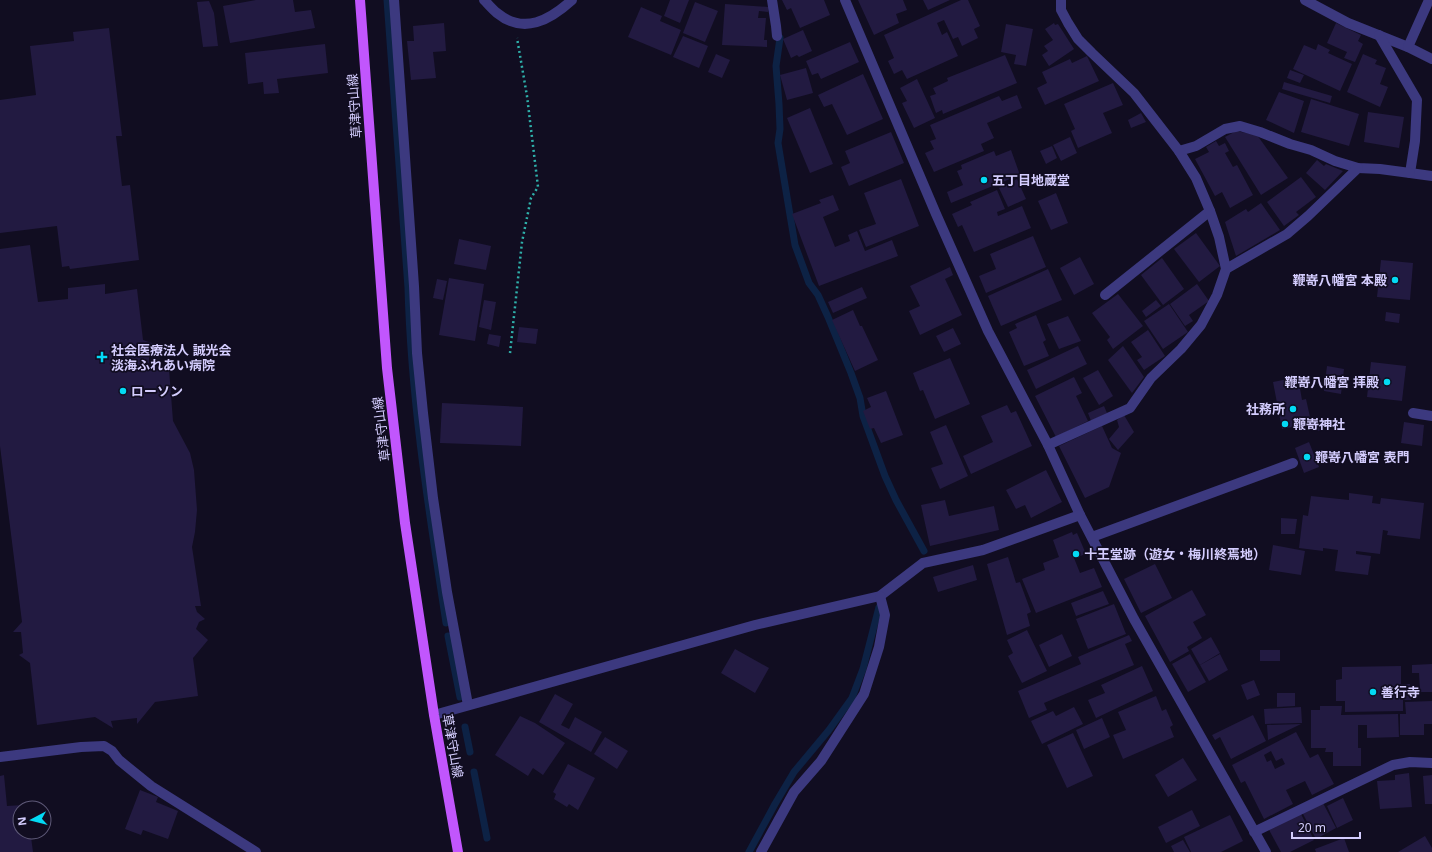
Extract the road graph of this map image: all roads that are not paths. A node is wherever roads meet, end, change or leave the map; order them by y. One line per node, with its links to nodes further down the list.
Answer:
1 (360, 0): 29 (main road, 草津守山線)
2 (394, 0): 28 (street)
3 (484, 0): 4 (street)
4 (572, 0)
5 (772, 0): 11 (street)
6 (845, 0): 23 (street)
7 (1061, 0): 14 (street)
8 (1304, 0): 10 (street)
9 (1429, 0): 12 (street)
10 (1379, 35): 12 (street); 16 (street)
11 (777, 36)
12 (1408, 47): 13 (street)
13 (1432, 59)
14 (1180, 151): 15 (street); 18 (street)
15 (1358, 168): 16 (street); 19 (street)
16 (1410, 173): 17 (street)
17 (1432, 176)
18 (1210, 211): 19 (street); 20 (street)
19 (1226, 269): 23 (street)
20 (1105, 294)
21 (1413, 413): 22 (street)
22 (1432, 416)
23 (1048, 445): 25 (street)
24 (1293, 463): 26 (street)
25 (1080, 515): 26 (street); 27 (street)
26 (1092, 537): 32 (street)
27 (880, 596): 28 (street); 35 (street)
28 (468, 705): 29 (street)
29 (434, 715): 34 (main road, 草津守山線)
30 (0, 757): 33 (street)
31 (1432, 763): 32 (street)
32 (1254, 832): 36 (street)
33 (256, 852)
34 (458, 852)
35 (761, 852)
36 (1266, 852)

